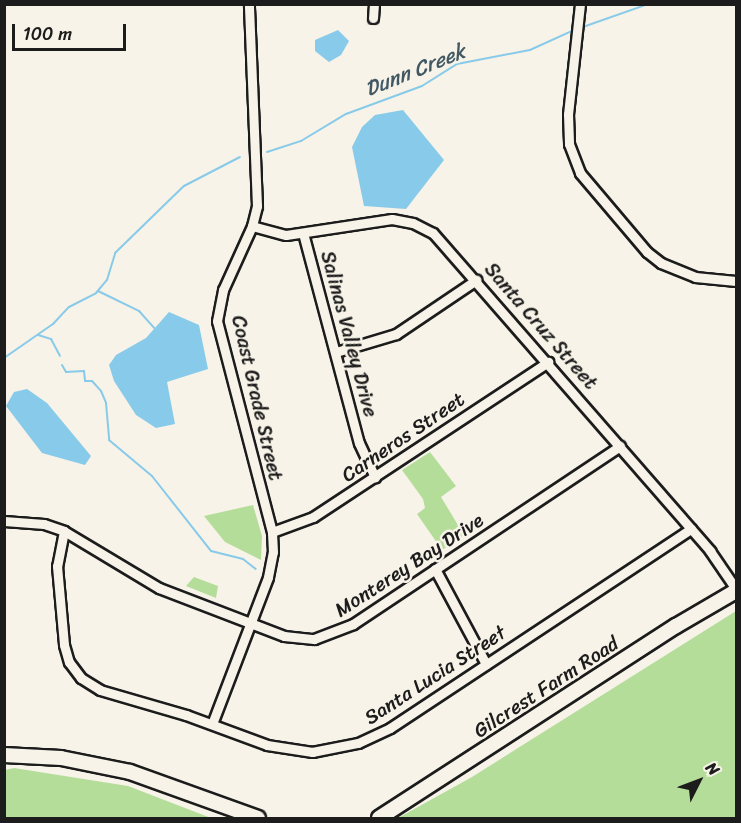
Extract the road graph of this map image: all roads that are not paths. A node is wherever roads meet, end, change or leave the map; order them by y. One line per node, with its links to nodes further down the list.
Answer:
1 (249, 4): 5 (street, Coast Grade Street)
2 (374, 4): 4 (street)
3 (580, 4): 8 (street)
4 (373, 18)
5 (252, 226): 6 (street, Santa Cruz Street); 16 (street, Coast Grade Street)
6 (303, 233): 7 (street, Santa Cruz Street); 9 (street, Salinas Valley Drive)
7 (476, 280): 9 (street); 10 (street, Santa Cruz Street)
8 (736, 281)
9 (336, 352): 12 (street, Salinas Valley Drive)
10 (548, 362): 11 (street, Santa Cruz Street); 12 (street, Carneros Street)
11 (620, 446): 14 (street, Santa Cruz Street); 17 (street, Monterey Bay Drive)
12 (375, 477): 16 (street, Carneros Street)
13 (4, 521): 15 (street, Monterey Bay Drive)
14 (691, 529): 18 (street, Santa Cruz Street); 20 (street, Santa Lucia Street)
15 (64, 531): 19 (street, Monterey Bay Drive); 21 (street, Santa Lucia Street)
16 (272, 532): 19 (street, Coast Grade Street)
17 (435, 569): 19 (street, Monterey Bay Drive); 20 (street)
18 (736, 590): 24 (main road, Gilcrest Farm Road)
19 (250, 623): 21 (street, Coast Grade Street)
20 (486, 664): 21 (street, Santa Lucia Street)
21 (212, 724)
22 (4, 755): 23 (main road)
23 (258, 819)
24 (379, 819)

